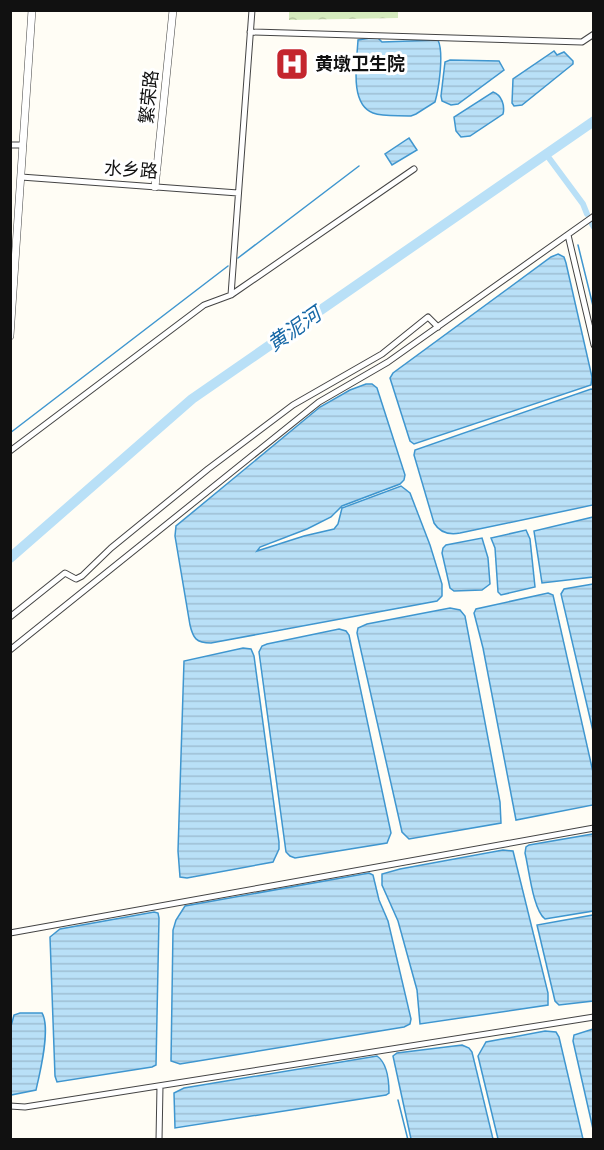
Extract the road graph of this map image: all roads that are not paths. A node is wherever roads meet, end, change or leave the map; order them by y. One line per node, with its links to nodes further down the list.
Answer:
1 (32, 10): 7 (street)
2 (173, 10): 10 (street, 繁荣路)
3 (252, 10): 4 (street)
4 (250, 32): 5 (street); 11 (street)
5 (594, 34)
6 (10, 145): 7 (street)
7 (23, 145): 9 (street)
8 (414, 169): 14 (street)
9 (21, 177): 10 (street, 水乡路); 16 (street)
10 (155, 187): 11 (street, 水乡路)
11 (238, 193): 14 (street)
12 (594, 216): 13 (street)
13 (568, 235): 15 (street); 17 (street)
14 (231, 295): 20 (street)
15 (438, 327): 18 (street); 19 (street)
16 (10, 336)
17 (594, 345)
18 (382, 354): 19 (street); 21 (street)
19 (388, 362): 22 (street)
20 (10, 451)
21 (10, 617)
22 (10, 650)
23 (594, 828): 24 (street)
24 (10, 933)
25 (594, 1017): 26 (street)
26 (160, 1086): 27 (street); 28 (street)
27 (10, 1106)
28 (159, 1140)

